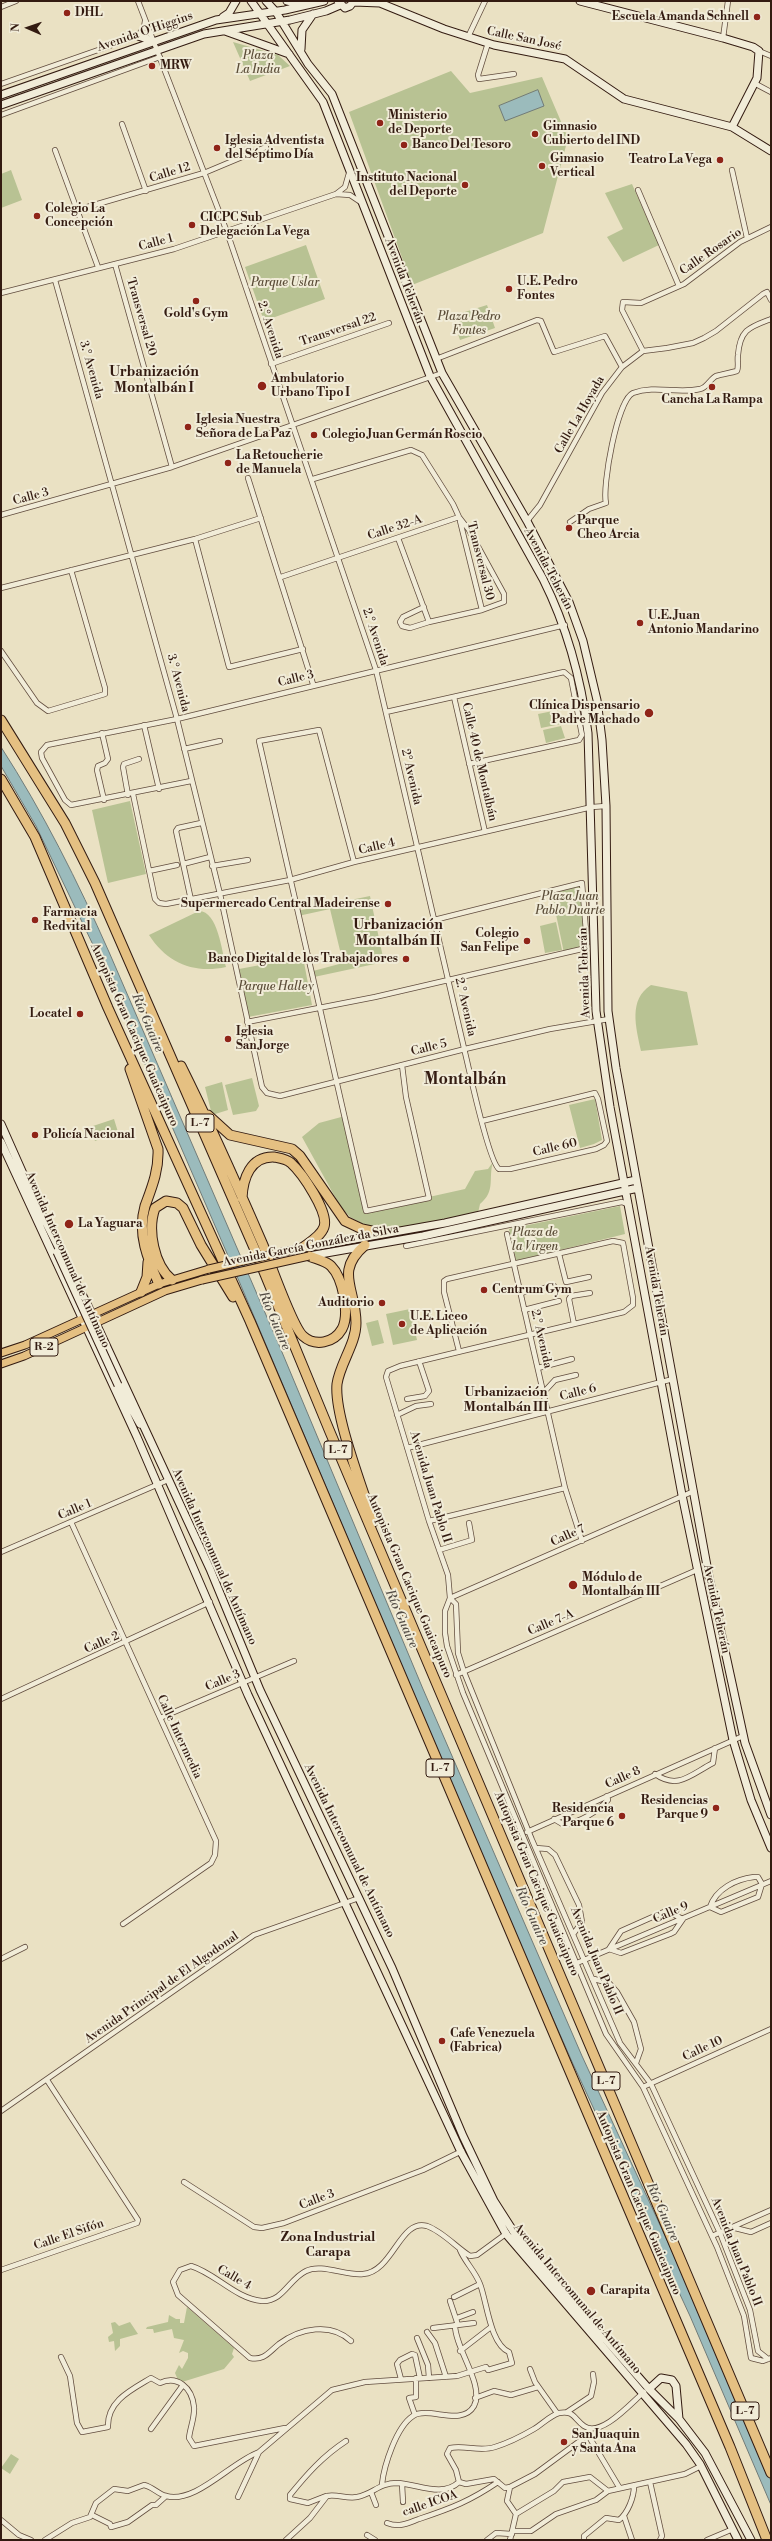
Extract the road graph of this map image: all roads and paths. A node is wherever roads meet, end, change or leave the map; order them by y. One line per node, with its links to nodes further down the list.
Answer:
1 (16, 1): 15 (street)
2 (138, 1): 19 (street, 2.° Avenida)
3 (236, 1): 20 (main road)
4 (251, 1): 16 (main road, Avenida Teherán)
5 (266, 1): 17 (main road, Avenida Teherán)
6 (287, 1): 14 (main road)
7 (324, 1): 14 (main road, Avenida O'Higgins)
8 (485, 1): 25 (street)
9 (580, 1): 26 (main road)
10 (728, 1): 26 (street)
11 (354, 2): 12 (main road, Calle San José); 13 (main road, Calle San José)
12 (339, 3): 18 (main road, Avenida O'Higgins)
13 (384, 3): 25 (main road, Calle San José)
14 (312, 5): 17 (main road, Avenida O'Higgins)
15 (1, 7)
16 (260, 12): 17 (main road, Avenida O'Higgins); 20 (main road, Avenida O'Higgins); 22 (main road, Avenida Teherán)
17 (276, 12): 21 (main road, Avenida Teherán)
18 (313, 14): 21 (main road, Avenida O'Higgins); 34 (main road)
19 (145, 18): 24 (street, Avenida O'Higgins); 27 (street, 2.° Avenida)
20 (216, 20): 27 (main road, Avenida O'Higgins)
21 (282, 21): 22 (main road, Avenida O'Higgins); 34 (main road, Avenida Teherán)
22 (268, 23): 23 (main road, Avenida O'Higgins); 31 (main road, Avenida Teherán)
23 (225, 31): 29 (main road, Avenida O'Higgins); 31 (main road)
24 (138, 36): 27 (main road); 38 (street, Avenida O'Higgins)
25 (468, 37): 28 (main road, Calle San José)
26 (722, 38): 30 (main road)
27 (154, 41): 29 (street, 2.° Avenida); 40 (main road, Avenida O'Higgins)
28 (488, 43): 36 (street); 44 (main road, Calle San José)
29 (157, 49): 32 (street, 2.° Avenida); 35 (street, Avenida O'Higgins); 41 (main road, Avenida O'Higgins)
30 (759, 51): 33 (street); 37 (main road)
31 (289, 54): 48 (main road, Avenida Teherán)
32 (160, 56): 35 (street); 50 (street, 2.° Avenida)
33 (771, 56)
34 (305, 59): 68 (main road, Avenida Teherán)
35 (151, 60): 42 (street)
36 (514, 74)
37 (754, 83): 39 (street); 44 (main road)
38 (1, 84)
39 (771, 92)
40 (1, 96)
41 (1, 104)
42 (1, 115)
43 (122, 124): 52 (street)
44 (732, 127): 47 (main road, Calle San José)
45 (266, 147): 50 (street, Calle 12)
46 (55, 150): 55 (street)
47 (771, 151)
48 (349, 169): 53 (street); 54 (main road, Avenida Teherán)
49 (732, 170): 58 (street)
50 (204, 173): 52 (street, Calle 12); 57 (street, 2.° Avenida)
51 (638, 190): 62 (street)
52 (146, 191): 55 (street, Calle 12)
53 (336, 194): 54 (street); 57 (street, Calle 1)
54 (362, 203): 72 (main road, Avenida Teherán)
55 (77, 210): 60 (street)
56 (771, 226): 58 (street, Calle Rosario)
57 (227, 232): 59 (street, Calle 1); 69 (street, 2.° Avenida)
58 (747, 238): 62 (street, Calle Rosario)
59 (116, 264): 60 (street, Calle 1); 74 (street, Transversal 20)
60 (98, 267): 61 (street, Calle 1)
61 (55, 280): 63 (street, Calle 1); 77 (street, 3.° Avenida)
62 (679, 286): 67 (street, Calle Rosario)
63 (1, 293)
64 (771, 300): 67 (street, Calle La Hoyada)
65 (771, 318): 82 (street)
66 (389, 323): 69 (street, Transversal 22)
67 (643, 351): 70 (street, Calle La Hoyada)
68 (436, 359): 70 (street); 71 (main road, Avenida Teherán)
69 (271, 364): 73 (street, 2.° Avenida)
70 (622, 367): 81 (street, Calle La Hoyada)
71 (442, 372): 72 (street, Calle 3); 81 (main road, Avenida Teherán)
72 (430, 376): 73 (street, Calle 3); 95 (main road, Avenida Teherán)
73 (292, 427): 74 (street, Calle 3); 76 (street, 2.° Avenida)
74 (172, 467): 77 (street, Calle 3)
75 (248, 478): 80 (street)
76 (313, 479): 79 (street); 88 (street, 2.° Avenida)
77 (112, 483): 78 (street, Calle 3); 87 (street, 3.° Avenida)
78 (1, 515)
79 (459, 517): 83 (street); 84 (street, Transversal 30); 85 (street, Calle 32-A)
80 (261, 518): 86 (street); 90 (street)
81 (527, 521): 115 (main road, Avenida Teherán)
82 (570, 522)
83 (469, 530): 84 (street); 93 (street)
84 (463, 534): 93 (street, Transversal 30)
85 (398, 538): 88 (street, Calle 32-A); 92 (street)
86 (194, 539): 87 (street); 96 (street)
87 (132, 554): 89 (street); 102 (street, 3.° Avenida)
88 (338, 558): 90 (street, Calle 32-A); 98 (street, 2.° Avenida)
89 (71, 570): 91 (street); 97 (street)
90 (281, 577): 96 (street)
91 (1, 588)
92 (424, 608): 94 (street); 94 (street)
93 (482, 610): 94 (street)
94 (429, 622)
95 (565, 625): 98 (street, Calle 3); 116 (main road, Avenida Teherán)
96 (303, 649): 99 (street)
97 (1, 651)
98 (376, 670): 99 (street, Calle 3); 101 (street, 2.° Avenida)
99 (313, 684): 102 (street, Calle 3)
100 (454, 697): 101 (street); 109 (street, Calle 40 de Montalbán); 109 (street)
101 (386, 712): 119 (street, 2° Avenida)
102 (177, 719): 104 (street, Calle 3); 107 (street, 3.° Avenida)
103 (1, 720): 132 (highway, Autopista Gran Cacique Guaicaipuro / L-7)
104 (144, 725): 105 (street, Calle 3); 112 (street)
105 (102, 733): 114 (street); 114 (street, Calle 3)
106 (220, 741): 107 (street)
107 (184, 749): 111 (street, 3.° Avenida)
108 (139, 759): 113 (street)
109 (469, 764): 118 (street, Calle 40 de Montalbán)
110 (1, 779): 137 (highway, Autopista Gran Cacique Guaicaipuro / L-7)
111 (191, 781): 112 (street); 117 (street, 3.° Avenida)
112 (159, 789): 113 (street)
113 (131, 795): 114 (street); 126 (street)
114 (104, 800)
115 (606, 806): 116 (street, Calle 4); 134 (main road, Avenida Teherán)
116 (592, 807): 118 (street, Calle 4); 135 (main road, Avenida Teherán)
117 (201, 823): 120 (street, 3.° Avenida); 123 (street)
118 (485, 832): 119 (street, Calle 4)
119 (418, 847): 122 (street, Calle 4); 130 (street, 2.° Avenida)
120 (210, 857): 123 (street); 125 (street, 3.° Avenida)
121 (248, 860): 125 (street)
122 (354, 862): 127 (street, Calle 4); 127 (street)
123 (183, 864): 129 (street)
124 (177, 865): 126 (street)
125 (212, 866): 128 (street, 3.° Avenida)
126 (149, 871): 129 (street, Calle 4)
127 (290, 880): 128 (street, Calle 4); 133 (street)
128 (220, 894): 129 (street, Calle 4); 136 (street, 3.° Avenida)
129 (191, 900)
130 (434, 920): 131 (street, 2.° Avenida); 131 (street)
131 (449, 980): 133 (street); 138 (street, 2.° Avenida)
132 (145, 997): 142 (highway); 159 (highway, Autopista Gran Cacique Guaicaipuro / L-7)
133 (319, 1008): 136 (street); 140 (street)
134 (609, 1019): 135 (street, Calle 5); 147 (main road, Avenida Teherán)
135 (597, 1020): 138 (street, Calle 5); 148 (main road, Avenida Teherán)
136 (247, 1022): 141 (street, 3.° Avenida)
137 (116, 1026): 162 (highway); 175 (highway, Autopista Gran Cacique Guaicaipuro / L-7)
138 (465, 1049): 139 (street, Calle 5); 143 (street, 2.° Avenida)
139 (402, 1065): 140 (street, Calle 5); 140 (street)
140 (336, 1082): 141 (street, Calle 5)
141 (267, 1093)
142 (200, 1106): 151 (highway); 154 (highway)
143 (482, 1121): 146 (street, 2.° Avenida); 146 (street, Calle 60)
144 (1, 1124): 152 (main road, Avenida Intercomunal de Antímano)
145 (1, 1142): 152 (main road, Avenida Intercomunal de Antímano)
146 (499, 1169)
147 (636, 1180): 148 (main road, Avenida García González da Silva / R-2); 149 (main road, Avenida Teherán)
148 (625, 1182): 150 (main road, Avenida Teherán); 154 (main road, Avenida García González da Silva / R-2)
149 (638, 1188): 150 (main road, Avenida García González da Silva / R-2); 187 (main road, Avenida Teherán)
150 (626, 1190): 153 (main road, Avenida Teherán); 156 (main road, Avenida García González da Silva / R-2)
151 (242, 1199): 158 (highway); 159 (highway); 161 (highway)
152 (34, 1206): 173 (main road, Avenida Intercomunal de Antímano); 174 (main road, Avenida Intercomunal de Antímano); 189 (main road, bridge)
153 (630, 1206): 157 (street); 188 (main road, Avenida Teherán)
154 (381, 1233): 158 (main road, Avenida García González da Silva / R-2)
155 (507, 1234): 163 (street, 2.° Avenida)
156 (365, 1245): 161 (main road, Avenida García González da Silva / R-2); 207 (highway)
157 (406, 1246)
158 (302, 1248): 165 (main road, Avenida García González da Silva / R-2, bridge)
159 (256, 1250): 207 (highway, Autopista Gran Cacique Guaicaipuro / L-7)
160 (559, 1254): 163 (street); 164 (street); 177 (street)
161 (310, 1256): 167 (main road, Avenida García González da Silva / R-2, bridge)
162 (148, 1261): 167 (highway); 168 (highway)
163 (514, 1263): 170 (street, 2.° Avenida); 180 (street)
164 (589, 1277)
165 (172, 1280): 167 (main road, Avenida García González da Silva / R-2); 175 (highway)
166 (554, 1286): 170 (street)
167 (162, 1288): 168 (main road, Avenida García González da Silva / R-2); 176 (main road, Avenida García González da Silva / R-2)
168 (141, 1292): 173 (main road, Avenida García González da Silva / R-2)
169 (590, 1292): 177 (street)
170 (520, 1293): 172 (street, 2.° Avenida)
171 (559, 1301): 172 (street)
172 (524, 1310): 179 (street, 2.° Avenida)
173 (92, 1314): 174 (main road, Avenida García González da Silva / R-2); 176 (main road, Avenida Intercomunal de Antímano)
174 (81, 1318): 178 (main road, Avenida Intercomunal de Antímano); 181 (main road, Avenida García González da Silva / R-2)
175 (250, 1321): 339 (highway, Autopista Gran Cacique Guaicaipuro / L-7)
176 (95, 1323): 178 (main road, Avenida García González da Silva / R-2); 195 (main road, Avenida Intercomunal de Antímano)
177 (574, 1324): 179 (street)
178 (85, 1328): 184 (main road, Avenida García González da Silva / R-2); 196 (main road, Avenida Intercomunal de Antímano)
179 (529, 1335): 180 (street); 185 (street, 2.° Avenida)
180 (459, 1351): 183 (street)
181 (1, 1353)
182 (572, 1358): 185 (street)
183 (420, 1361): 191 (street); 194 (street, Avenida Juan Pablo II)
184 (1, 1364)
185 (538, 1368): 190 (street, 2.° Avenida)
186 (576, 1375): 190 (street)
187 (672, 1379): 188 (street, Calle 6); 201 (main road, Avenida Teherán)
188 (662, 1382): 193 (street, Calle 6); 202 (main road, Avenida Teherán)
189 (118, 1385): 195 (main road); 196 (main road)
190 (544, 1392): 193 (street, 2.° Avenida)
191 (407, 1399)
192 (431, 1404): 194 (street)
193 (548, 1410): 197 (street, Calle 6); 200 (street, 2.° Avenida)
194 (397, 1416): 197 (street, Avenida Juan Pablo II)
195 (146, 1432): 198 (main road, Avenida Intercomunal de Antímano)
196 (137, 1437): 199 (main road, Avenida Intercomunal de Antímano)
197 (407, 1448): 203 (street, Avenida Juan Pablo II)
198 (168, 1480): 199 (street, Calle 1); 217 (main road, Avenida Intercomunal de Antímano)
199 (157, 1485): 204 (street, Calle 1); 212 (main road, Avenida Intercomunal de Antímano)
200 (565, 1488): 203 (street); 206 (street, 2.° Avenida)
201 (694, 1491): 202 (street, Calle 7); 221 (main road, Avenida Teherán)
202 (682, 1495): 206 (street, Calle 7); 210 (main road, Avenida Teherán)
203 (429, 1521): 208 (street, Avenida Juan Pablo II)
204 (71, 1522): 209 (street, Calle 1); 213 (street, Calle Intermedia)
205 (469, 1523): 208 (street)
206 (582, 1541): 211 (street, Calle 7)
207 (380, 1550): 298 (highway, Autopista Gran Cacique Guaicaipuro / L-7)
208 (439, 1550): 211 (street, Avenida Juan Pablo II)
209 (1, 1552)
210 (697, 1570): 215 (street, Calle 7-A); 222 (main road, Avenida Teherán)
211 (450, 1598): 215 (street, Avenida Juan Pablo II); 216 (street, Avenida Juan Pablo II)
212 (210, 1602): 213 (street, Calle 2); 218 (main road, Avenida Intercomunal de Antímano)
213 (126, 1643): 219 (street, Calle 2); 220 (street, Calle Intermedia)
214 (294, 1661): 217 (street, Calle 3)
215 (464, 1672): 216 (street, Calle 7-A); 228 (street, Avenida Juan Pablo II)
216 (456, 1675): 229 (street, Avenida Juan Pablo II)
217 (256, 1678): 218 (street, Calle 3); 234 (main road, Avenida Intercomunal de Antímano)
218 (243, 1683): 220 (street, Calle 3); 235 (main road, Avenida Intercomunal de Antímano)
219 (1, 1699)
220 (160, 1718): 238 (street, Calle Intermedia)
221 (743, 1736): 222 (street, Calle 8); 226 (main road, Avenida Teherán)
222 (732, 1740): 223 (street, Calle 8); 231 (main road, Avenida Teherán)
223 (715, 1748): 224 (street, Calle 8); 224 (street)
224 (655, 1774): 225 (street, Calle 8)
225 (607, 1796): 227 (street, Calle 8); 227 (street)
226 (771, 1815)
227 (554, 1819): 228 (street, Calle 8)
228 (528, 1831): 229 (street, Calle 8); 230 (street, Avenida Juan Pablo II)
229 (522, 1834): 244 (street, Avenida Juan Pablo II)
230 (536, 1848): 239 (street, Avenida Juan Pablo II); 239 (street)
231 (771, 1848)
232 (771, 1881): 233 (street, Calle 9)
233 (762, 1884): 236 (street, Calle 9); 236 (street); 236 (street)
234 (359, 1898): 235 (street, Avenida Principal de El Algodonal); 252 (main road, Avenida Intercomunal de Antímano)
235 (345, 1904): 248 (street, Avenida Principal de El Algodonal); 253 (main road, Avenida Intercomunal de Antímano)
236 (710, 1907): 237 (street, Calle 9)
237 (683, 1919): 241 (street, Calle 9); 241 (street); 241 (street)
238 (123, 1924)
239 (574, 1933): 243 (street, Avenida Juan Pablo II)
240 (25, 1947): 242 (street)
241 (609, 1949): 243 (street, Calle 9)
242 (1, 1959)
243 (585, 1960): 244 (street, Calle 9); 245 (street, Avenida Juan Pablo II)
244 (577, 1963): 250 (street, Avenida Juan Pablo II)
245 (594, 1979): 247 (street, Avenida Juan Pablo II); 247 (street)
246 (771, 2029): 249 (street, Calle 10)
247 (636, 2063): 249 (street, Avenida Juan Pablo II)
248 (47, 2080): 251 (street, Avenida Principal de El Algodonal); 262 (street, Calle El Sifón)
249 (651, 2084): 250 (street, Calle 10); 259 (street, Avenida Juan Pablo II)
250 (643, 2087): 260 (street, Avenida Juan Pablo II)
251 (1, 2111)
252 (469, 2148): 253 (street, Calle 3); 258 (main road, Avenida Intercomunal de Antímano)
253 (461, 2152): 254 (street, Calle 3); 258 (main road, Avenida Intercomunal de Antímano)
254 (184, 2182)
255 (771, 2210): 257 (street)
256 (771, 2223): 257 (street)
257 (732, 2227): 259 (street)
258 (509, 2231): 261 (street, Calle 4); 287 (main road, Avenida Intercomunal de Antímano); 288 (main road, Avenida Intercomunal de Antímano)
259 (720, 2233): 260 (street); 277 (street, Avenida Juan Pablo II)
260 (712, 2236): 277 (street, Avenida Juan Pablo II)
261 (460, 2250): 263 (street); 274 (street, Calle 4)
262 (2, 2269)
263 (480, 2284): 264 (street); 270 (street)
264 (454, 2297)
265 (450, 2301): 267 (street)
266 (474, 2312): 267 (street)
267 (457, 2318): 269 (street)
268 (474, 2323): 269 (street)
269 (457, 2325): 271 (street); 275 (street)
270 (491, 2327): 275 (street); 279 (street)
271 (433, 2328)
272 (427, 2332): 281 (street)
273 (418, 2338): 283 (street)
274 (350, 2341)
275 (460, 2350): 279 (street)
276 (61, 2357): 285 (street)
277 (770, 2359)
278 (530, 2369): 286 (street)
279 (472, 2372): 281 (street); 289 (street)
280 (593, 2374): 290 (street)
281 (446, 2377): 283 (street)
282 (418, 2378): 283 (street); 284 (street); 284 (street); 292 (street)
283 (429, 2378)
284 (401, 2379): 294 (street)
285 (183, 2385): 294 (street); 295 (street)
286 (538, 2387): 289 (street); 291 (street)
287 (649, 2389): 288 (street); 293 (main road, Avenida Intercomunal de Antímano); 293 (main road)
288 (642, 2394): 296 (street); 301 (main road, Avenida Intercomunal de Antímano)
289 (475, 2398): 292 (street)
290 (567, 2412): 291 (street); 296 (street)
291 (557, 2413): 304 (street)
292 (415, 2415): 307 (street)
293 (679, 2419): 338 (main road, Avenida Intercomunal de Antímano)
294 (286, 2428): 300 (street)
295 (151, 2429)
296 (591, 2429): 297 (street)
297 (588, 2435): 310 (street); 311 (street)
298 (757, 2440): 302 (highway); 303 (highway, Autopista Gran Cacique Guaicaipuro / L-7)
299 (346, 2441): 315 (street)
300 (259, 2452): 314 (street); 316 (street)
301 (701, 2466): 306 (street); 324 (main road, Avenida Intercomunal de Antímano)
302 (771, 2468)
303 (771, 2473)
304 (459, 2482): 305 (street, calle ICOA); 308 (street)
305 (498, 2482): 310 (street, calle ICOA); 323 (street, calle ICOA)
306 (650, 2482): 309 (street); 335 (street)
307 (382, 2484): 308 (street); 313 (street)
308 (402, 2484): 317 (street)
309 (634, 2486): 311 (street); 321 (street)
310 (510, 2487): 319 (street)
311 (620, 2487): 312 (street)
312 (608, 2491): 319 (street); 325 (street)
313 (371, 2492): 315 (street); 318 (street)
314 (166, 2496): 320 (street); 320 (street)
315 (327, 2496): 329 (street)
316 (238, 2497)
317 (403, 2502)
318 (376, 2505)
319 (516, 2514): 325 (street)
320 (92, 2515): 328 (street)
321 (624, 2516): 333 (street); 334 (street)
322 (1, 2520): 327 (street)
323 (387, 2523)
324 (733, 2529): 336 (street); 337 (main road, Avenida Intercomunal de Antímano)
325 (512, 2533): 331 (street); 332 (street)
326 (367, 2535): 330 (street)
327 (31, 2540)
328 (46, 2540)
329 (286, 2540)
330 (375, 2540)
331 (487, 2540)
332 (510, 2540)
333 (584, 2540)
334 (632, 2540)
335 (660, 2540)
336 (707, 2540)
337 (738, 2540)
338 (751, 2540)
339 (766, 2540)

